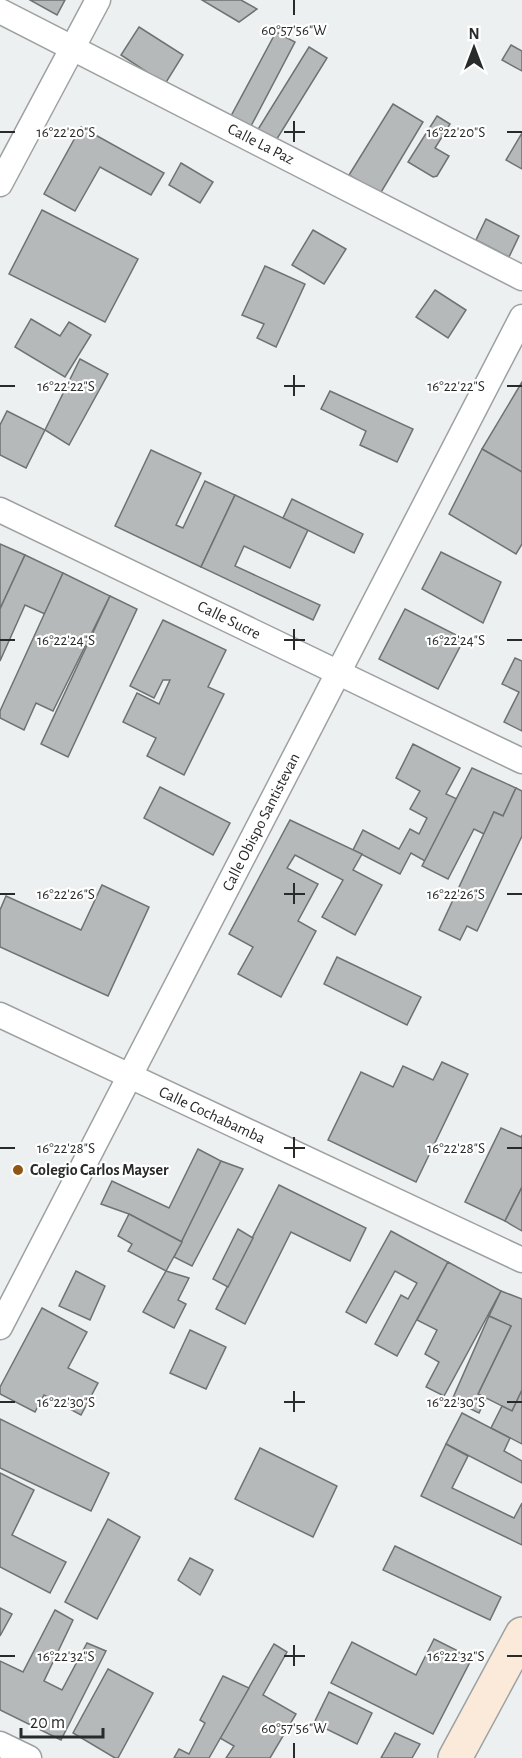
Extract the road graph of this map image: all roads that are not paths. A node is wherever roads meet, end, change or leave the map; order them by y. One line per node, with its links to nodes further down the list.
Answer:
1 (98, 0): 3 (street)
2 (0, 11): 3 (street, Calle La Paz)
3 (72, 48): 4 (street); 5 (street, Calle La Paz)
4 (0, 184)
5 (522, 278)
6 (522, 317): 8 (street, Calle Obispo Santistevan)
7 (0, 510): 8 (street, Calle Sucre)
8 (339, 673): 9 (street, Calle Sucre); 11 (street, Calle Obispo Santistevan)
9 (522, 761)
10 (0, 1015): 11 (street, Calle Cochabamba)
11 (130, 1076): 12 (street, Calle Cochabamba); 13 (street, Calle Obispo Santistevan)
12 (522, 1260)
13 (0, 1327)
14 (522, 1634): 17 (street)
15 (0, 1744): 16 (street)
16 (29, 1758)
17 (455, 1758)

